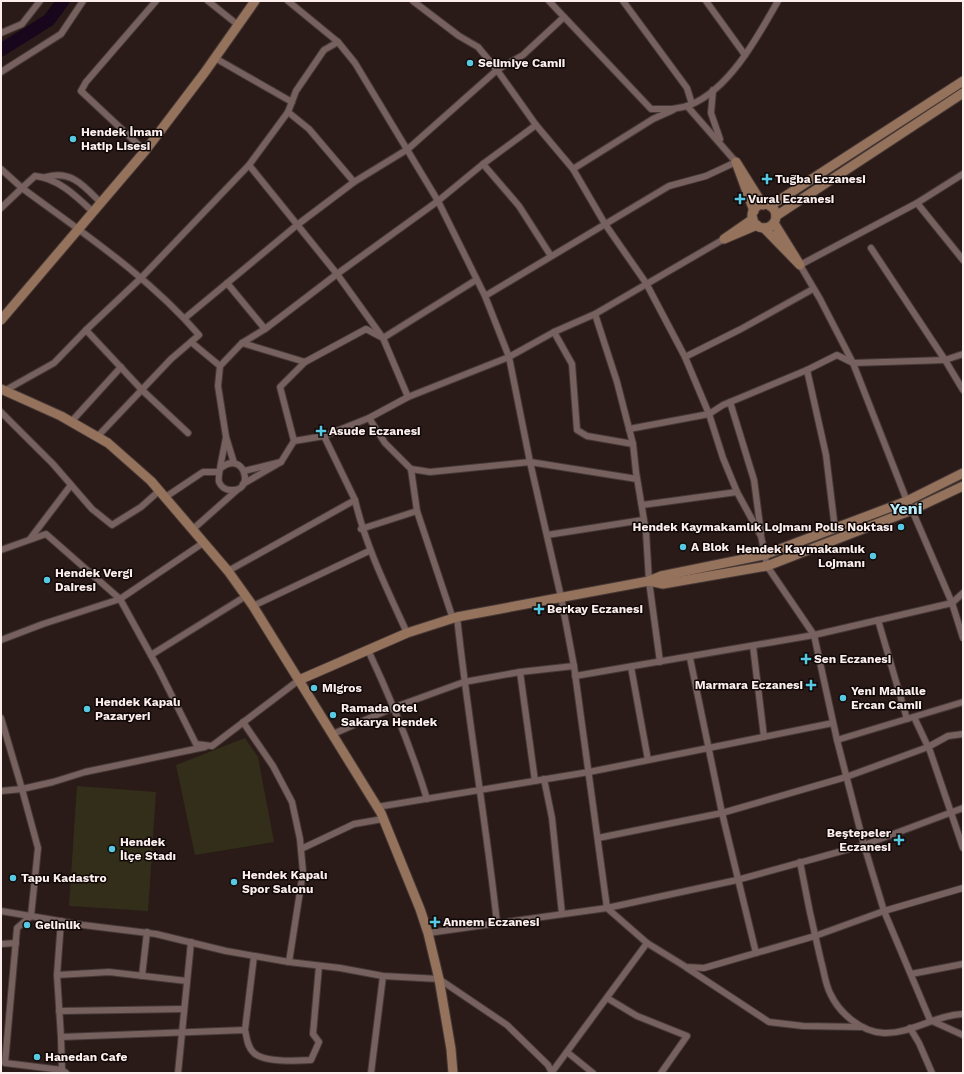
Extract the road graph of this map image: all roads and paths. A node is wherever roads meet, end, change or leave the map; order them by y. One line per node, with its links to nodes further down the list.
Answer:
1 (40, 1): 14 (street)
2 (83, 1): 19 (street)
3 (156, 1): 30 (street)
4 (208, 1): 13 (street)
5 (255, 1): 13 (main road)
6 (288, 1): 15 (street)
7 (413, 1): 18 (street)
8 (550, 1): 12 (street)
9 (623, 1): 24 (street)
10 (706, 1): 16 (street)
11 (778, 1): 16 (street)
12 (564, 18): 18 (street); 25 (street)
13 (238, 25): 17 (main road)
14 (1, 33)
15 (338, 42): 23 (street); 29 (street)
16 (745, 55): 21 (street)
17 (216, 58): 23 (street); 30 (main road)
18 (497, 70): 27 (street); 29 (street)
19 (1, 72)
20 (963, 81): 43 (main road)
21 (713, 90): 24 (street); 28 (street)
22 (963, 93): 46 (main road)
23 (292, 102): 26 (street)
24 (689, 105): 25 (street); 28 (street)
25 (674, 109): 34 (street)
26 (288, 112): 33 (street); 38 (street)
27 (536, 125): 32 (street); 34 (street)
28 (721, 142): 31 (street)
29 (408, 149): 38 (street); 40 (street)
30 (145, 152): 41 (main road)
31 (736, 162): 43 (main road); 47 (main road); 48 (street)
32 (483, 164): 40 (street); 53 (street)
33 (249, 165): 49 (street); 57 (street)
34 (573, 169): 48 (street)
35 (1, 170): 39 (street)
36 (963, 174): 42 (street)
37 (46, 177): 39 (street); 41 (street); 45 (street)
38 (354, 182): 49 (street)
39 (22, 188): 44 (street); 50 (street)
40 (438, 201): 56 (street); 58 (street)
41 (101, 203): 45 (main road)
42 (917, 203): 54 (street); 55 (street)
43 (767, 205): 46 (main road); 47 (main road)
44 (1, 208)
45 (93, 212): 50 (main road)
46 (775, 219): 47 (main road); 55 (main road)
47 (757, 221): 51 (main road); 55 (main road)
48 (605, 224): 53 (street); 60 (street)
49 (297, 225): 56 (street); 59 (street)
50 (78, 229): 57 (street); 65 (main road)
51 (724, 239): 60 (street)
52 (871, 248): 75 (street)
53 (551, 256): 62 (street)
54 (963, 260)
55 (800, 265): 61 (street)
56 (337, 274): 66 (street); 69 (street)
57 (141, 278): 64 (street); 67 (street)
58 (476, 280): 62 (street); 69 (street)
59 (227, 283): 64 (street); 66 (street)
60 (646, 283): 63 (street); 74 (street)
61 (813, 289): 74 (street); 77 (street)
62 (485, 296): 73 (street)
63 (595, 314): 68 (street); 90 (street)
64 (184, 318): 70 (street)
65 (1, 320)
66 (265, 329): 71 (street)
67 (86, 330): 79 (street); 81 (street)
68 (554, 332): 73 (street); 96 (street)
69 (383, 338): 76 (street); 84 (street)
70 (191, 342): 78 (street); 82 (street)
71 (242, 343): 76 (street); 78 (street)
72 (963, 354): 75 (street)
73 (509, 357): 84 (street); 98 (street)
74 (685, 357): 87 (street)
75 (945, 360): 77 (street); 83 (street)
76 (305, 362): 95 (street)
77 (853, 363): 80 (street); 112 (street)
78 (220, 366): 94 (street)
79 (121, 368): 82 (street); 89 (street)
80 (807, 370): 85 (street); 118 (street)
81 (2, 390): 89 (main road)
82 (142, 390): 91 (street); 93 (street)
83 (963, 390)
84 (408, 397): 88 (street)
85 (730, 402): 87 (street); 121 (street)
86 (1, 412): 106 (street)
87 (709, 414): 90 (street); 109 (street)
88 (369, 418): 92 (street); 100 (street)
89 (71, 422): 93 (main road)
90 (629, 429): 96 (street)
91 (188, 433)
92 (324, 436): 95 (street); 111 (street)
93 (97, 437): 110 (main road)
94 (226, 437): 99 (street); 101 (street)
95 (294, 441): 97 (street)
96 (633, 444): 104 (street)
97 (281, 462): 102 (street); 105 (street)
98 (530, 462): 100 (street); 104 (street); 120 (street)
99 (234, 463): 101 (street); 102 (street)
100 (411, 469): 115 (street)
101 (220, 470): 108 (street); 110 (street)
102 (244, 471): 105 (street)
103 (963, 473): 112 (main road)
104 (637, 479): 113 (street)
105 (244, 484): 108 (street)
106 (71, 485): 110 (street); 122 (street)
107 (963, 486): 114 (main road)
108 (237, 490): 119 (street)
109 (737, 492): 113 (street); 121 (street)
110 (162, 495): 119 (main road)
111 (355, 500): 117 (street); 128 (street)
112 (907, 501): 114 (street); 118 (main road)
113 (642, 506): 116 (street)
114 (912, 510): 127 (main road); 134 (street)
115 (417, 511): 117 (street); 136 (street)
116 (643, 520): 120 (street); 129 (street)
117 (361, 529): 125 (street)
118 (835, 529): 126 (main road)
119 (192, 530): 123 (main road)
120 (547, 535): 132 (street)
121 (761, 536): 126 (street)
122 (30, 539): 124 (street); 133 (street)
123 (203, 543): 128 (main road); 133 (street)
124 (1, 550)
125 (369, 551): 135 (street); 138 (street)
126 (764, 555): 127 (street); 129 (main road)
127 (767, 566): 129 (main road); 139 (street)
128 (228, 571): 131 (main road)
129 (649, 581): 132 (main road); 146 (street)
130 (963, 593): 134 (street)
131 (246, 596): 135 (main road); 144 (street)
132 (561, 597): 136 (main road); 147 (street)
133 (120, 599): 141 (street); 144 (street)
134 (952, 603): 137 (street); 140 (street)
135 (252, 606): 151 (main road)
136 (455, 618): 138 (main road); 152 (street)
137 (878, 620): 139 (street); 156 (street)
138 (407, 633): 143 (main road)
139 (814, 635): 142 (street); 158 (street)
140 (963, 638)
141 (1, 640)
142 (753, 646): 145 (street); 161 (street)
143 (368, 650): 151 (main road); 154 (street)
144 (151, 655): 163 (street)
145 (690, 658): 146 (street); 165 (street)
146 (660, 662): 148 (street)
147 (574, 666): 149 (street); 150 (street)
148 (632, 667): 150 (street); 166 (street)
149 (520, 672): 152 (street); 170 (street)
150 (576, 676): 167 (street)
151 (299, 680): 157 (street); 159 (main road)
152 (464, 682): 154 (street); 171 (street)
153 (963, 702): 156 (street)
154 (395, 707): 159 (street); 174 (street)
155 (1, 718): 172 (street)
156 (910, 718): 162 (street); 164 (street)
157 (243, 722): 163 (street); 183 (street)
158 (833, 723): 161 (street); 162 (street)
159 (332, 734): 175 (main road)
160 (963, 734): 164 (street)
161 (764, 737): 165 (street)
162 (837, 740): 168 (street)
163 (212, 746): 172 (street)
164 (928, 746): 168 (street); 177 (street)
165 (710, 748): 166 (street); 178 (street)
166 (648, 760): 167 (street)
167 (590, 772): 169 (street); 180 (street)
168 (846, 777): 178 (street); 181 (street)
169 (544, 779): 170 (street); 190 (street)
170 (535, 781): 171 (street)
171 (480, 789): 174 (street); 193 (street)
172 (22, 790): 173 (street); 191 (street)
173 (1, 791)
174 (426, 799): 175 (street)
175 (377, 807): 179 (main road)
176 (963, 808): 177 (street)
177 (950, 812): 181 (street); 182 (street)
178 (722, 813): 180 (street); 185 (street)
179 (383, 819): 183 (street); 195 (main road)
180 (598, 838): 187 (street)
181 (864, 844): 184 (street); 189 (street)
182 (963, 848)
183 (301, 849): 203 (street)
184 (800, 862): 185 (street); 196 (street)
185 (737, 880): 187 (street); 201 (street)
186 (963, 888): 189 (street)
187 (608, 908): 190 (street); 199 (street)
188 (1, 911): 191 (street)
189 (884, 911): 196 (street); 207 (street)
190 (562, 914): 193 (street)
191 (32, 916): 192 (street); 198 (street)
192 (61, 921): 194 (street); 208 (street)
193 (497, 923): 195 (street)
194 (147, 932): 197 (street); 209 (street)
195 (428, 933): 211 (main road)
196 (815, 936): 201 (street); 218 (street)
197 (191, 942): 202 (street); 212 (street)
198 (16, 943): 200 (street); 225 (street)
199 (647, 943): 206 (street); 213 (street)
200 (1, 944)
201 (756, 953): 206 (street)
202 (254, 956): 203 (street); 220 (street)
203 (289, 962): 205 (street)
204 (963, 964): 207 (street)
205 (319, 966): 210 (street); 220 (street)
206 (686, 967): 218 (street)
207 (911, 974): 217 (street)
208 (58, 975): 209 (street); 215 (street)
209 (142, 976): 212 (street)
210 (383, 976): 211 (street); 228 (street)
211 (439, 979): 229 (main road); 230 (street)
212 (187, 981): 214 (street)
213 (607, 998): 224 (street); 232 (street)
214 (184, 1009): 215 (street); 221 (street)
215 (59, 1011): 223 (street)
216 (963, 1014): 217 (street)
217 (930, 1020): 219 (street); 222 (street)
218 (863, 1028): 219 (street)
219 (910, 1028): 233 (street)
220 (245, 1030): 221 (street)
221 (182, 1031): 223 (street); 227 (street)
222 (963, 1035)
223 (61, 1037): 226 (street)
224 (567, 1052): 230 (street); 231 (street)
225 (3, 1063): 226 (street)
226 (64, 1071)
227 (178, 1073)
228 (371, 1073)
229 (453, 1073)
230 (552, 1073)
231 (593, 1073)
232 (661, 1073)
233 (932, 1073)

